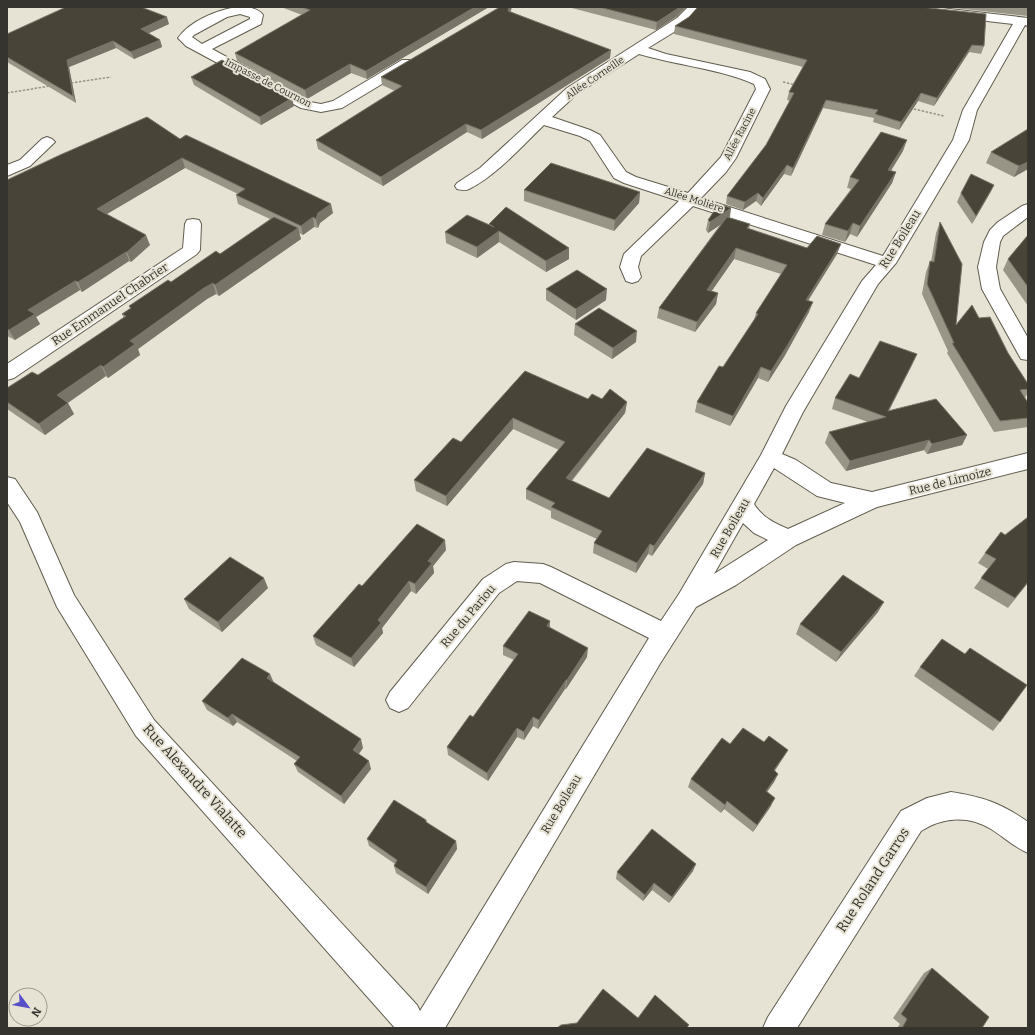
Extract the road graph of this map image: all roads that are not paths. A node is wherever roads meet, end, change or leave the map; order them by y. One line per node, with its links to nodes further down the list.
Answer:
1 (695, 7): 5 (street, Allée Corneille)
2 (900, 7): 3 (street)
3 (1024, 22): 14 (street, Rue Boileau)
4 (202, 49): 4 (street, Impasse de Cournon); 6 (street, Impasse de Cournon)
5 (637, 49): 7 (street, Allée Corneille); 11 (street, Allée Racine)
6 (419, 56)
7 (542, 119): 10 (street, Allée Corneille); 11 (street, Allée Molière)
8 (47, 142): 9 (street)
9 (7, 171)
10 (463, 186)
11 (691, 199): 14 (street, Allée Molière); 15 (street, Allée Racine)
12 (1028, 209): 16 (street)
13 (193, 224): 17 (street, Rue Emmanuel Chabrier)
14 (887, 263): 18 (street, Rue Boileau)
15 (632, 277)
16 (1028, 354)
17 (7, 373)
18 (770, 457): 21 (street); 22 (street, Rue Boileau)
19 (1028, 461): 21 (street, Rue de Limoize)
20 (7, 485): 29 (street, Rue Alexandre Vialatte)
21 (872, 500): 23 (street, Rue de Limoize)
22 (743, 505): 23 (street); 24 (street, Rue Boileau)
23 (788, 539): 24 (street, Rue de Limoize)
24 (687, 601): 25 (street, Rue Boileau)
25 (664, 634): 26 (street, Rue du Pariou); 30 (street, Rue Boileau)
26 (399, 700)
27 (1028, 839): 28 (street, Rue Roland Garros)
28 (781, 1027)
29 (411, 1028)
30 (427, 1028)

